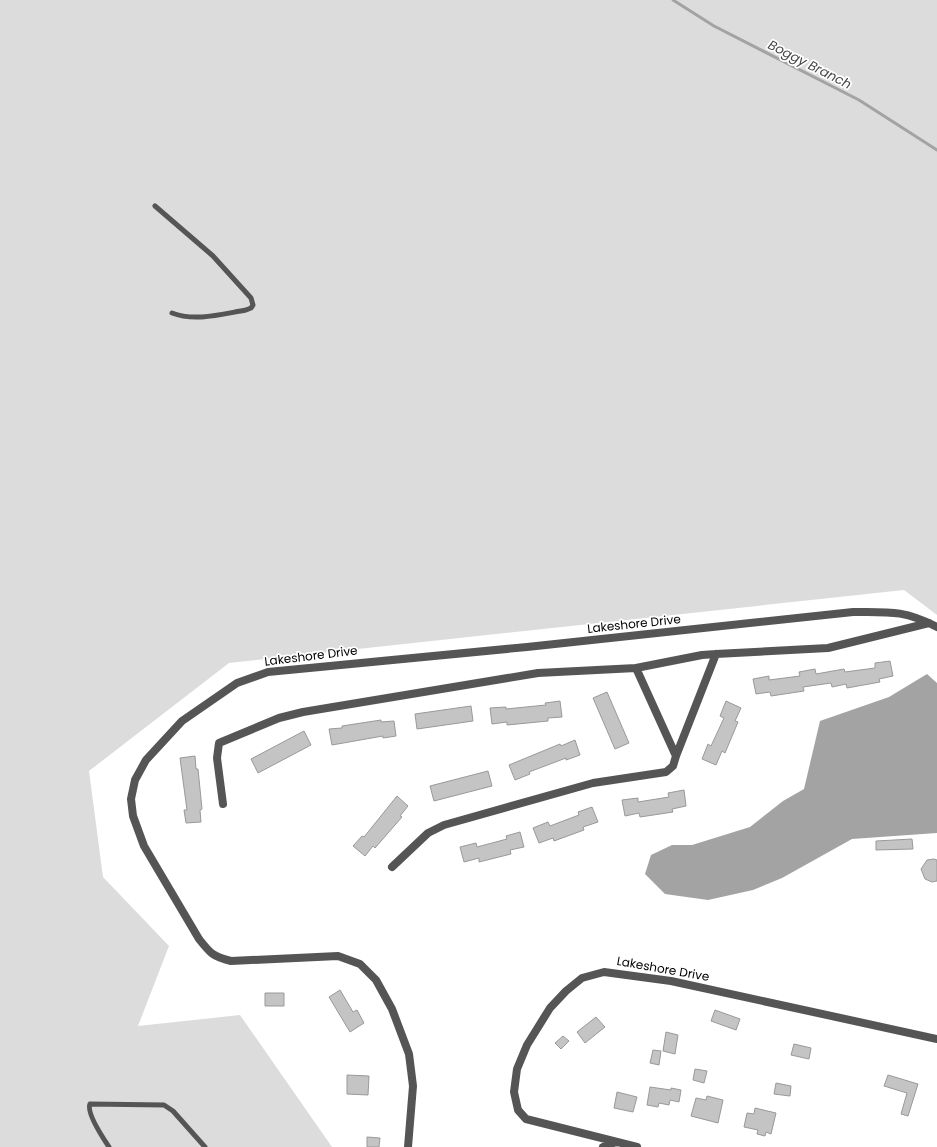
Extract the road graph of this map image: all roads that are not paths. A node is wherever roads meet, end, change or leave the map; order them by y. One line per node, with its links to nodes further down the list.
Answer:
1 (155, 206): 2 (lane)
2 (172, 313)
3 (933, 625): 4 (street, Lakeshore Drive); 13 (street, Lakeshore Drive)
4 (716, 654): 5 (street, Lakeshore Drive); 6 (street)
5 (636, 668): 6 (street); 7 (street, Lakeshore Drive)
6 (676, 756): 8 (street)
7 (223, 804)
8 (392, 867)
9 (937, 1039): 10 (street, Lakeshore Drive)
10 (616, 1142): 14 (street); 15 (street, Lakeshore Drive)
11 (109, 1147): 12 (lane)
12 (204, 1147)
13 (408, 1147)
14 (603, 1147)
15 (637, 1147)

